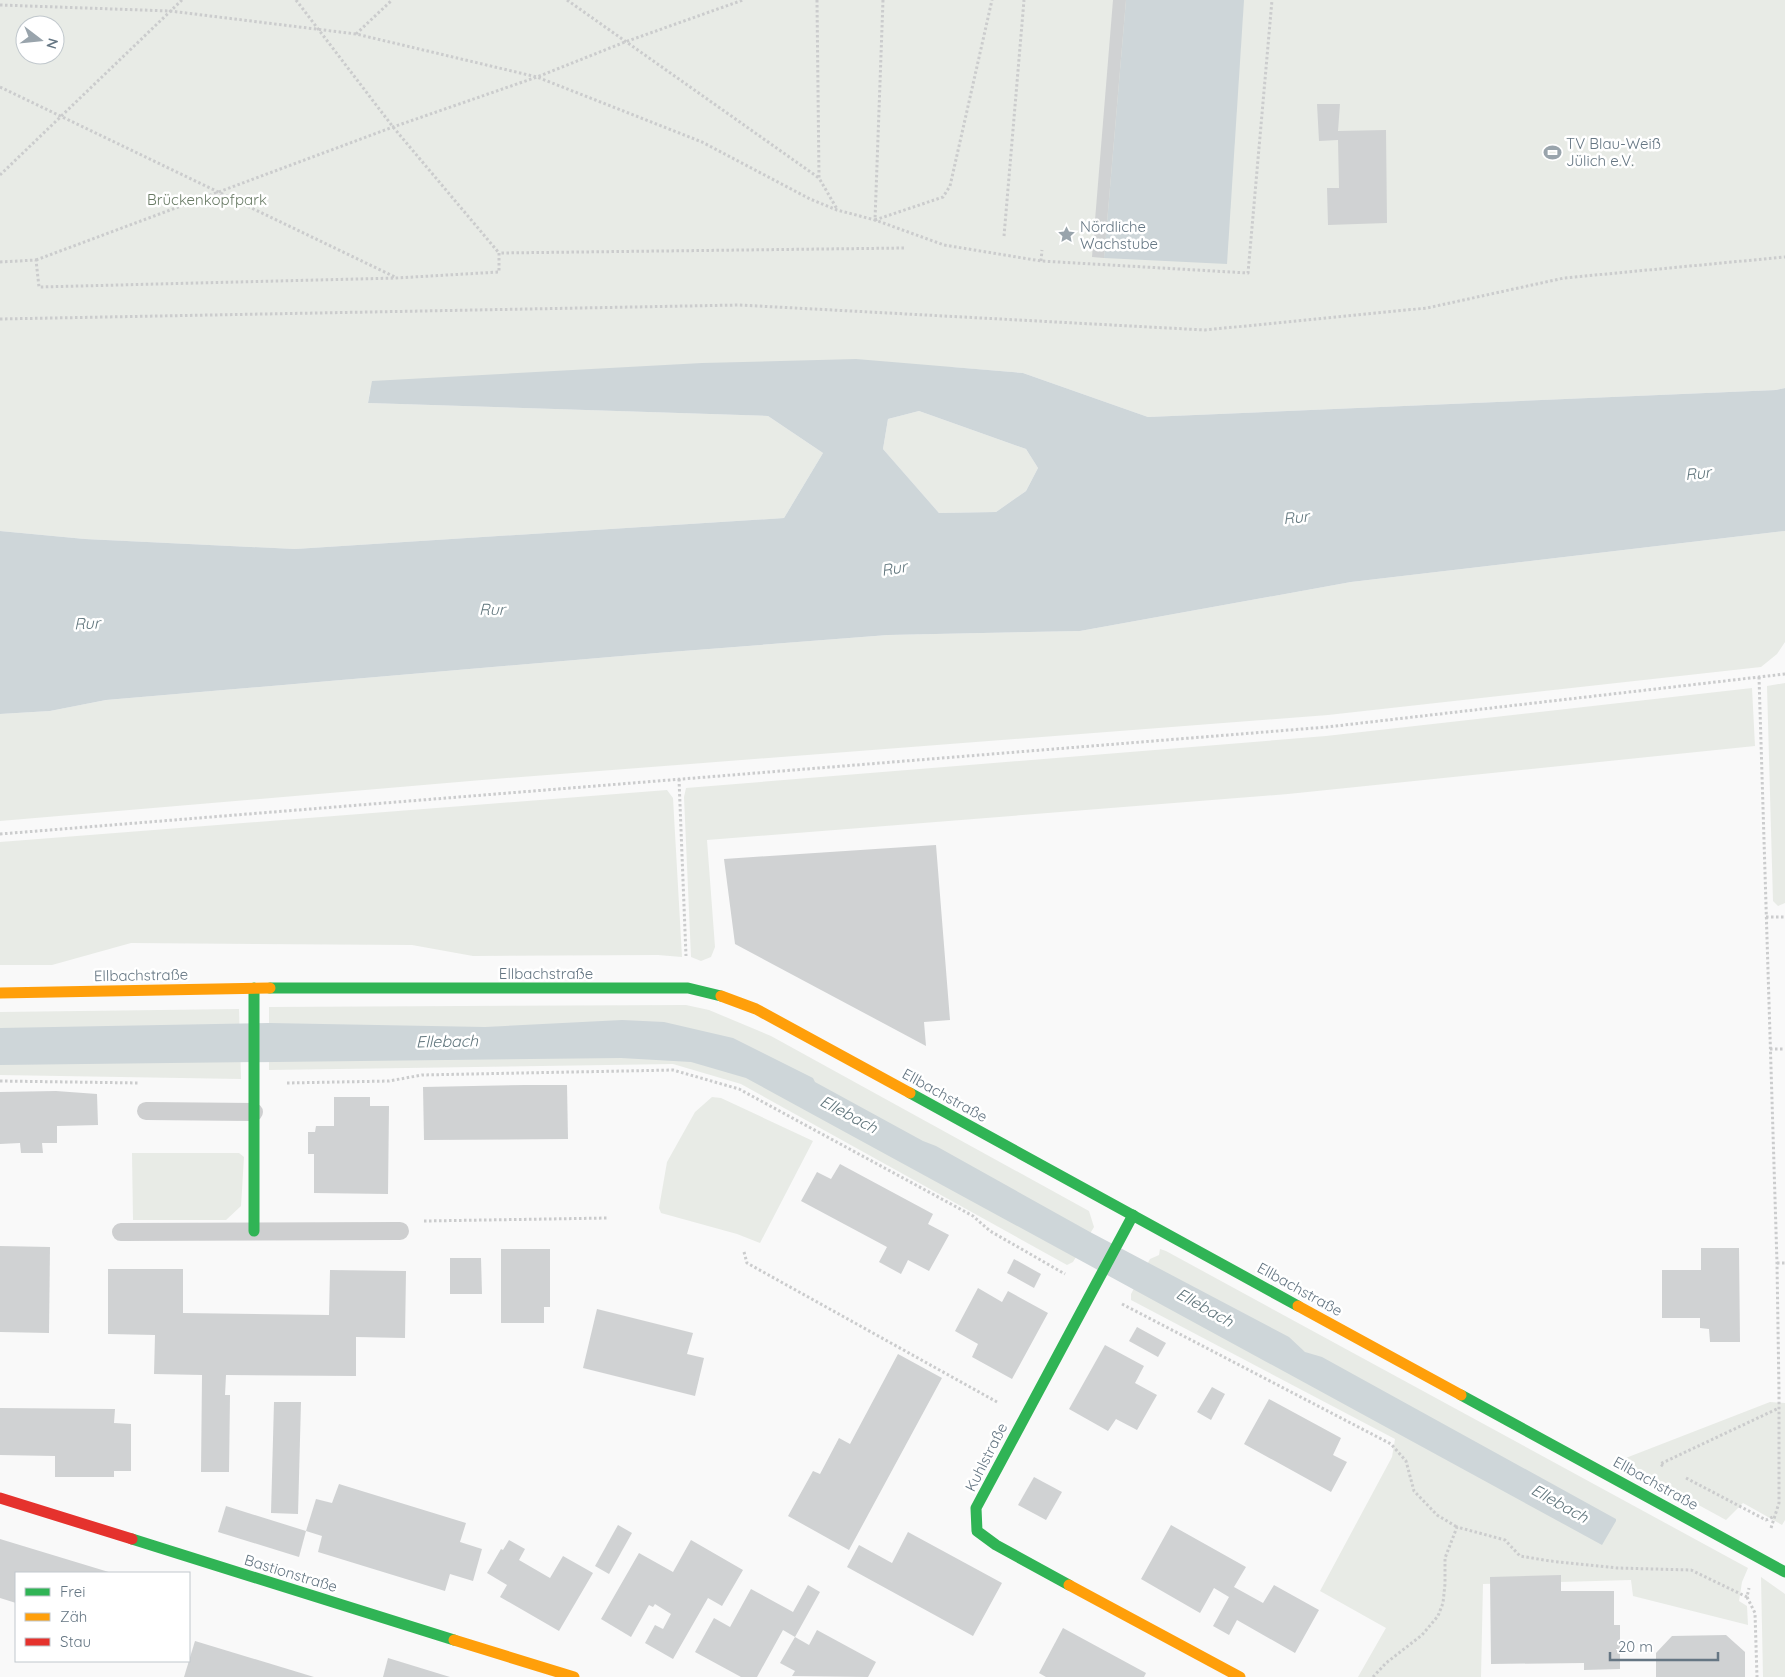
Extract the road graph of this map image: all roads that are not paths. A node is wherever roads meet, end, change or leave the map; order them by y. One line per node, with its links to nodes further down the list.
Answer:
1 (254, 988): 2 (main road, Ellbachstraße); 4 (main road); 5 (main road, Ellbachstraße)
2 (0, 993)
3 (146, 1111): 4 (lane)
4 (254, 1112): 6 (main road)
5 (1133, 1215): 10 (main road, Ellbachstraße); 12 (main road, Kuhlstraße)
6 (254, 1231): 7 (lane); 8 (lane)
7 (400, 1231)
8 (121, 1232)
9 (0, 1498): 11 (main road, Bastionstraße)
10 (1785, 1572)
11 (574, 1677)
12 (1240, 1677)

